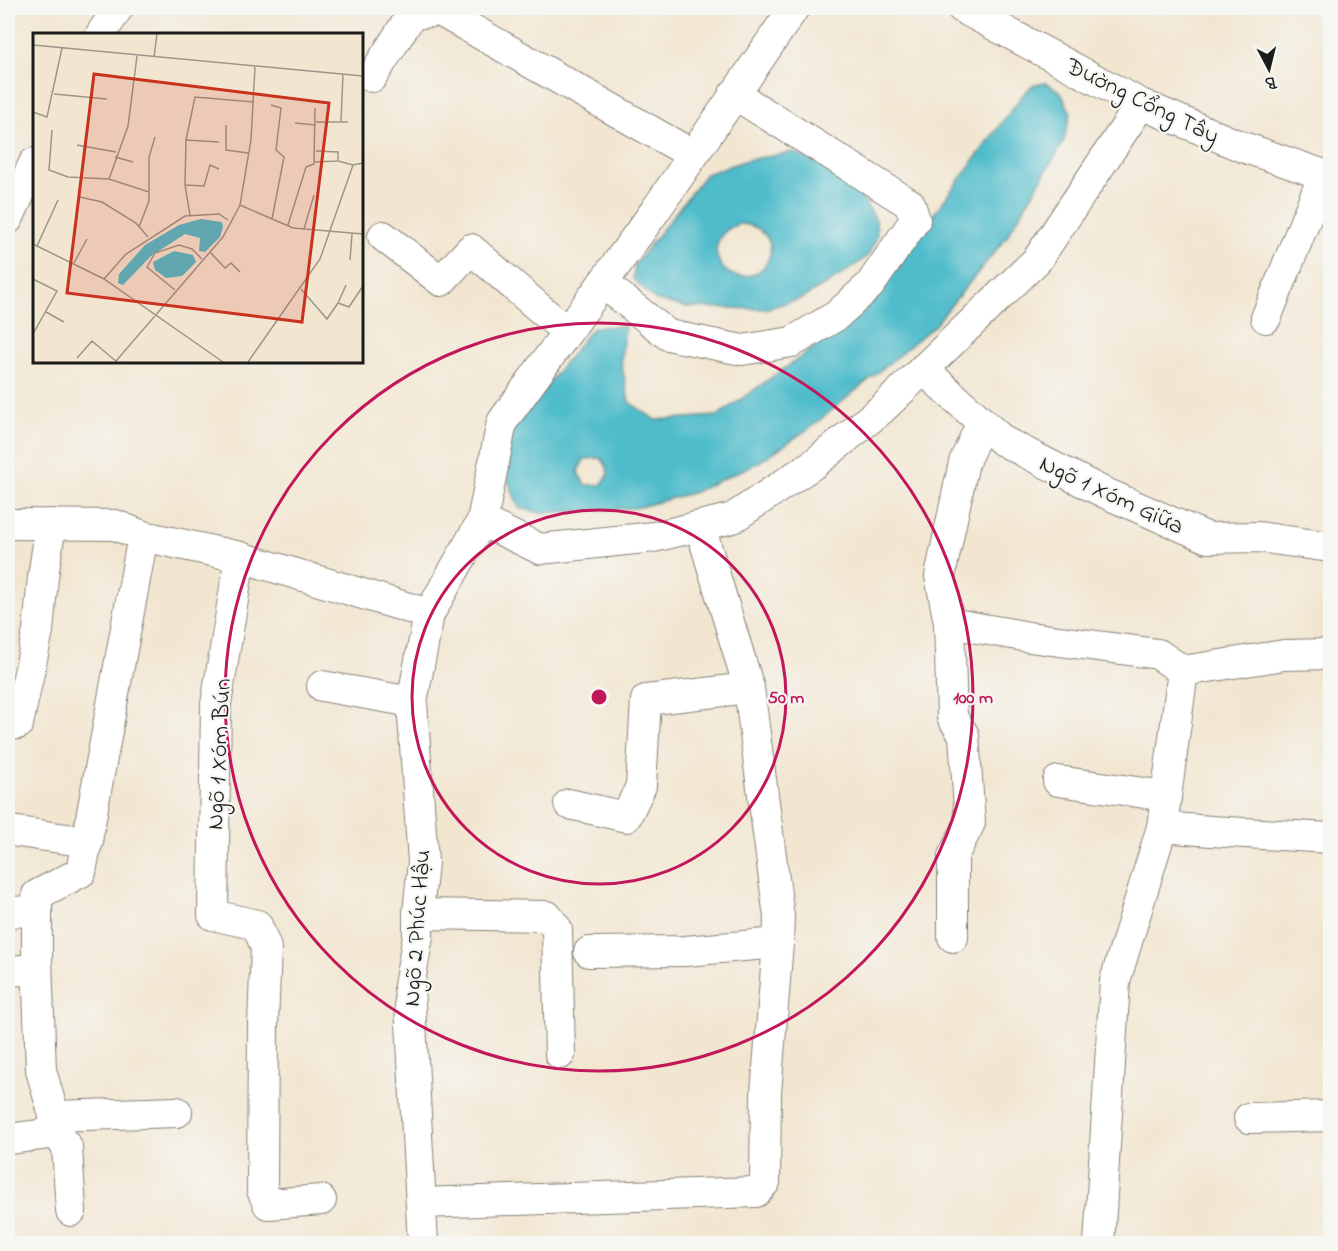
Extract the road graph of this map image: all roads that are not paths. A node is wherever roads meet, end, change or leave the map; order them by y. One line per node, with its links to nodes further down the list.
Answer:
1 (118, 8): 4 (street)
2 (794, 8): 6 (street, Ngõ 2 Phúc Hậu)
3 (962, 8): 7 (street, Đường Cổng Tây)
4 (102, 33)
5 (372, 77): 8 (street)
6 (734, 94): 8 (street, Ngõ 2 Phúc Hậu); 13 (street)
7 (1141, 104): 10 (street, Đường Cổng Tây); 16 (street)
8 (693, 155): 13 (street, Ngõ 2 Phúc Hậu)
9 (22, 171): 11 (street)
10 (1327, 175): 14 (street)
11 (8, 219)
12 (383, 236): 15 (street)
13 (603, 283): 15 (street, Ngõ 2 Phúc Hậu)
14 (1266, 318)
15 (567, 332): 18 (street, Ngõ 2 Phúc Hậu)
16 (923, 369): 17 (street, Ngõ 1 Xóm Giữa); 21 (street)
17 (982, 422): 23 (street, Ngõ 1 Xóm Giữa); 26 (street)
18 (482, 521): 21 (street); 25 (street, Ngõ 2 Phúc Hậu)
19 (8, 524): 20 (street)
20 (51, 524): 22 (street); 32 (street)
21 (700, 526): 30 (street)
22 (143, 536): 24 (street); 39 (street)
23 (1330, 547)
24 (240, 557): 25 (street); 54 (street, Ngõ 1 Xóm Bún)
25 (429, 614): 31 (street, Ngõ 2 Phúc Hậu)
26 (949, 623): 28 (street); 43 (street)
27 (1330, 654): 28 (street)
28 (1183, 671): 34 (street)
29 (321, 686): 31 (street)
30 (749, 688): 35 (street); 44 (street)
31 (412, 702): 42 (street, Ngõ 2 Phúc Hậu)
32 (18, 724)
33 (1058, 781): 34 (street)
34 (1166, 796): 36 (street)
35 (569, 804)
36 (1162, 827): 38 (street); 58 (street)
37 (11, 831): 39 (street)
38 (1330, 838)
39 (88, 842): 40 (street)
40 (37, 911): 41 (street); 46 (street)
41 (8, 912)
42 (418, 914): 48 (street); 55 (street, Ngõ 2 Phúc Hậu)
43 (953, 937)
44 (778, 943): 45 (street); 55 (street)
45 (589, 952)
46 (37, 969): 47 (street); 52 (street)
47 (8, 971)
48 (560, 1054)
49 (177, 1112): 52 (street)
50 (1330, 1116): 51 (street)
51 (1249, 1118)
52 (55, 1124): 53 (street); 56 (street)
53 (8, 1139)
54 (321, 1200)
55 (421, 1203): 57 (street, Ngõ 2 Phúc Hậu)
56 (71, 1211)
57 (423, 1244)
58 (1099, 1244)

